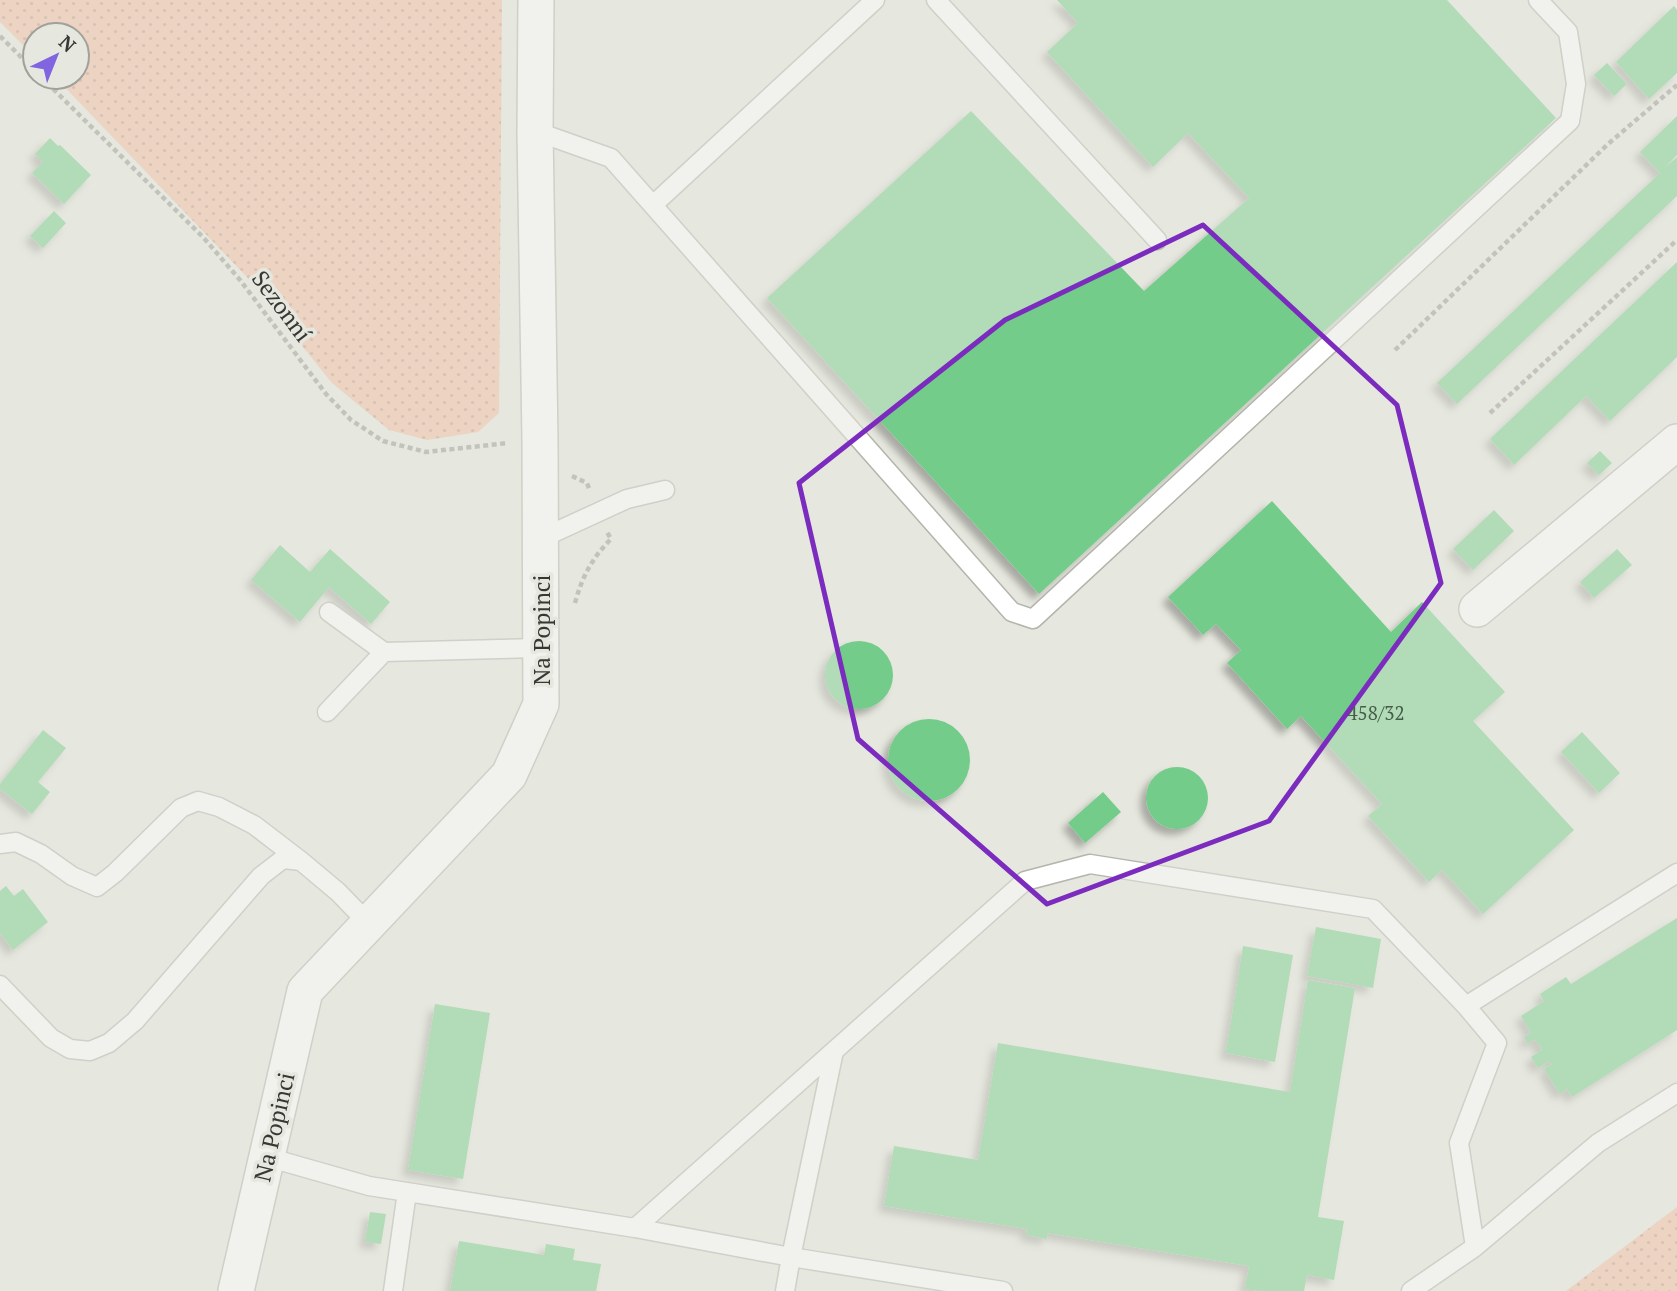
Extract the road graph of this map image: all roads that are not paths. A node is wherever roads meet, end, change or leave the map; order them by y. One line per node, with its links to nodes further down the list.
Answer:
1 (536, 0): 5 (street, Na Popinci)
2 (875, 0): 6 (lane)
3 (936, 0): 7 (lane)
4 (1538, 0): 6 (lane)
5 (535, 131): 6 (lane); 10 (street, Na Popinci)
6 (653, 205)
7 (1157, 240)
8 (1677, 442): 11 (street)
9 (665, 490): 10 (lane)
10 (540, 539): 13 (street, Na Popinci)
11 (1477, 609)
12 (329, 612): 14 (lane)
13 (541, 648): 14 (lane); 19 (street, Na Popinci)
14 (384, 652): 15 (lane)
15 (327, 712)
16 (0, 844): 17 (lane)
17 (301, 860): 19 (lane); 20 (lane)
18 (1677, 873): 21 (lane)
19 (369, 924): 24 (street, Na Popinci)
20 (0, 985)
21 (1466, 1006): 22 (lane); 27 (lane)
22 (834, 1051): 26 (lane); 28 (lane)
23 (1677, 1093): 27 (lane)
24 (267, 1157): 25 (lane); 29 (street, Na Popinci)
25 (407, 1192): 26 (lane); 30 (lane)
26 (635, 1228): 28 (lane)
27 (1475, 1248): 33 (lane)
28 (792, 1257): 31 (lane); 32 (lane)
29 (236, 1291)
30 (393, 1291)
31 (785, 1291)
32 (1003, 1291)
33 (1410, 1291)

